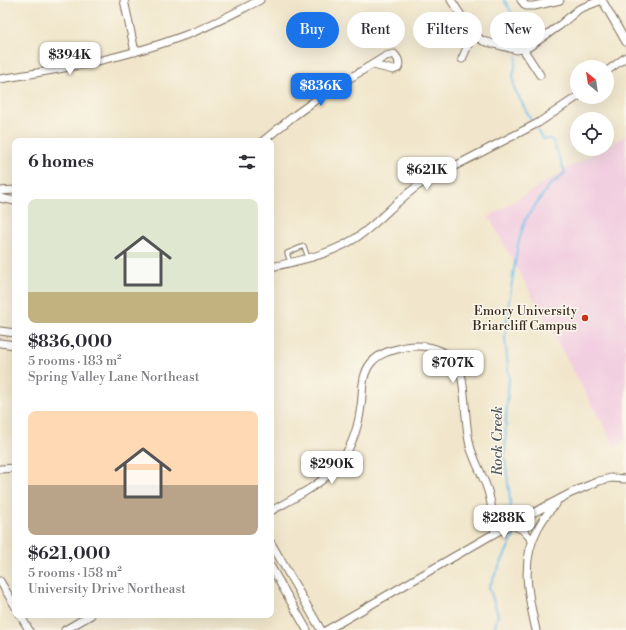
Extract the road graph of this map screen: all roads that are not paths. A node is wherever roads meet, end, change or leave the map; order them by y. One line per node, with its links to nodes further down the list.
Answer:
1 (124, 0): 12 (street)
2 (260, 0): 12 (street)
3 (451, 0): 7 (street)
4 (521, 0): 5 (street)
5 (560, 0)
6 (602, 0): 9 (street); 11 (street)
7 (459, 12)
8 (482, 40): 11 (street)
9 (626, 42)
10 (467, 48): 14 (street)
11 (523, 49): 17 (street)
12 (135, 52): 18 (street)
13 (626, 57): 16 (street)
14 (462, 59)
15 (373, 65): 20 (street)
16 (614, 66)
17 (540, 75)
18 (0, 79)
19 (570, 102): 25 (street)
20 (267, 138)
21 (12, 190): 22 (street)
22 (0, 191)
23 (0, 198): 24 (street)
24 (12, 200)
25 (308, 258): 26 (street); 26 (lane)
26 (290, 262): 27 (street)
27 (274, 266)
28 (0, 331): 29 (street)
29 (12, 333)
30 (0, 343): 31 (street)
31 (12, 345)
32 (12, 468): 33 (street)
33 (0, 469)
34 (626, 479): 35 (street)
35 (562, 498): 37 (street); 39 (street)
36 (274, 509): 38 (street)
37 (511, 524): 38 (street); 39 (street)
38 (495, 533): 50 (street)
39 (532, 540): 51 (street)
40 (274, 548): 49 (street)
41 (274, 572): 48 (street)
42 (0, 581): 43 (street)
43 (12, 601)
44 (22, 618): 46 (street)
45 (86, 618): 47 (street)
46 (29, 630)
47 (65, 630)
48 (307, 630)
49 (321, 630)
50 (326, 630)
51 (536, 630)

